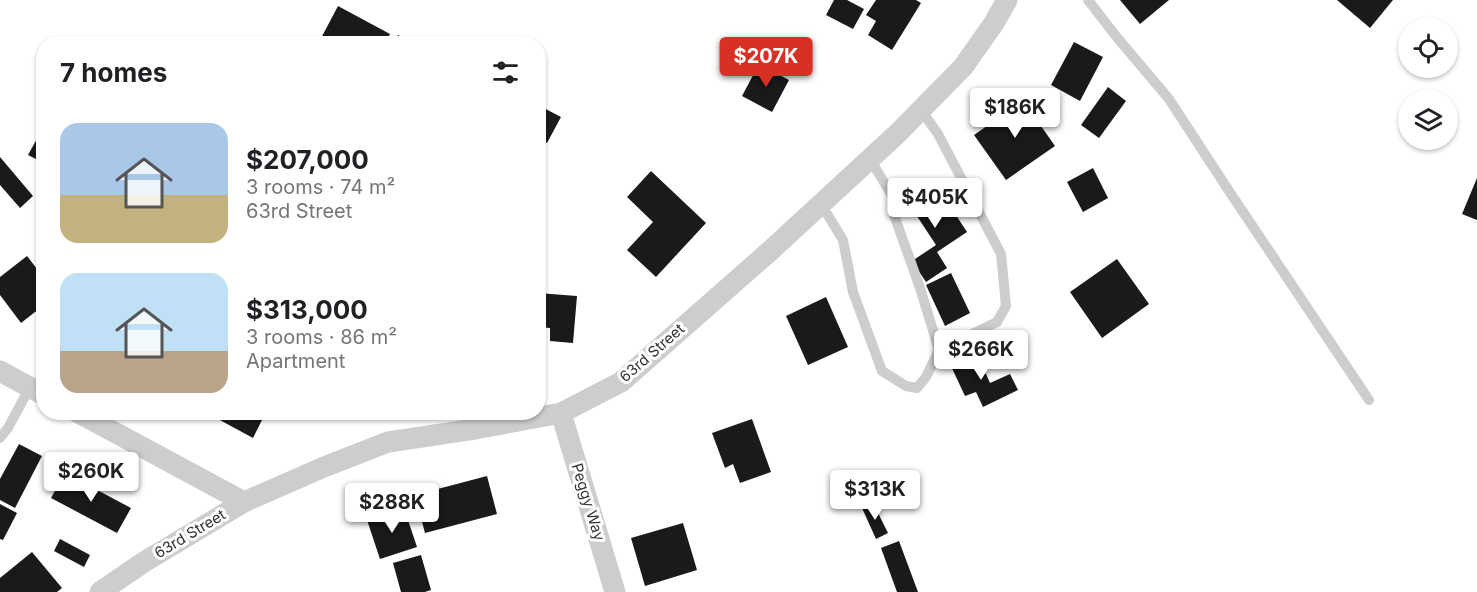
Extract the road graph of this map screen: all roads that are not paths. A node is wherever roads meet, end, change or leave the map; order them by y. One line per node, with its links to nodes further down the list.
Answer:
1 (1007, 0): 3 (street, 63rd Street)
2 (1088, 0): 10 (lane)
3 (921, 110): 4 (street, 63rd Street); 6 (lane)
4 (870, 159): 5 (street, 63rd Street); 6 (lane)
5 (820, 204): 6 (lane); 11 (street, 63rd Street)
6 (939, 350)
7 (0, 371): 8 (street)
8 (36, 390)
9 (36, 392): 17 (lane)
10 (1369, 400)
11 (561, 413): 12 (street, 63rd Street); 20 (street, Peggy Way)
12 (546, 416)
13 (92, 420): 18 (street)
14 (478, 420): 16 (lane)
15 (523, 420): 16 (street, 63rd Street)
16 (485, 427): 18 (street, 63rd Street)
17 (0, 438)
18 (244, 502): 19 (street, 63rd Street)
19 (100, 592)
20 (615, 592)

